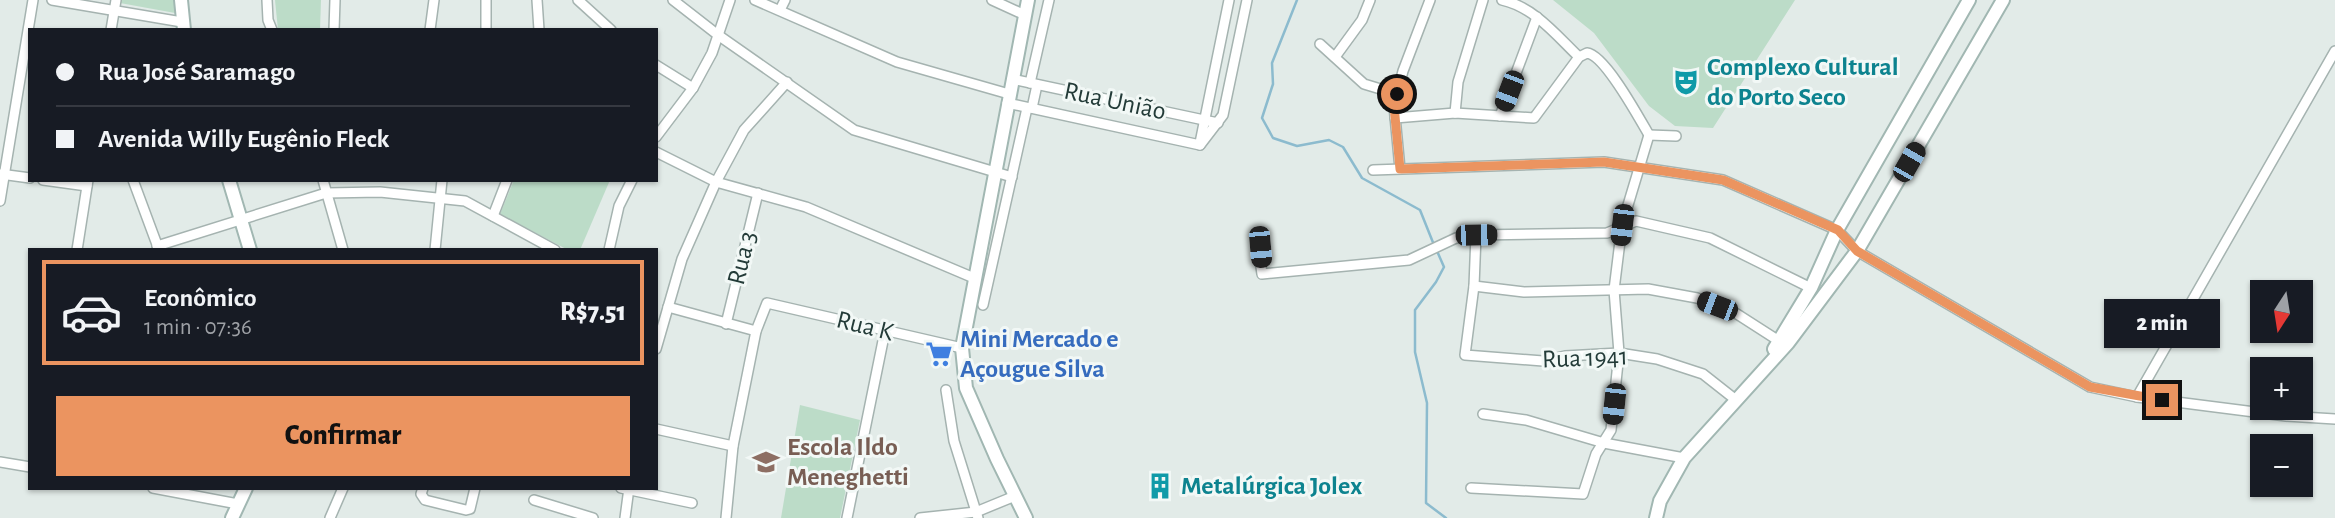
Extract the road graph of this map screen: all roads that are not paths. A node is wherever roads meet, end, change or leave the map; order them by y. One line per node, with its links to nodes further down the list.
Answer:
1 (33, 0): 30 (street)
2 (52, 0): 25 (street)
3 (181, 0): 29 (main road)
4 (267, 0): 33 (street)
5 (335, 0): 34 (street)
6 (434, 0): 35 (street)
7 (486, 0): 36 (street)
8 (537, 0): 37 (street)
9 (578, 0): 38 (street)
10 (673, 0): 39 (street)
11 (730, 0): 39 (street)
12 (755, 0): 26 (street, Rua União)
13 (785, 0): 26 (street)
14 (992, 0): 27 (street)
15 (1028, 0): 27 (main road)
16 (1049, 0): 47 (street)
17 (1229, 0): 55 (street)
18 (1247, 0): 56 (street)
19 (1370, 0): 43 (street)
20 (1430, 0): 49 (street)
21 (1483, 0): 52 (street)
22 (1502, 0): 28 (street)
23 (1969, 0): 83 (main road)
24 (2003, 0): 93 (main road)
25 (115, 5): 29 (street); 32 (street)
26 (780, 10): 50 (street, Rua União)
27 (1025, 15): 45 (main road)
28 (1537, 17): 42 (street); 53 (street)
29 (183, 26)
30 (28, 28)
31 (28, 28): 66 (street)
32 (111, 28)
33 (271, 28)
34 (334, 28)
35 (430, 28)
36 (486, 28)
37 (539, 28)
38 (609, 28)
39 (718, 35): 46 (street); 48 (street)
40 (1320, 44): 43 (street)
41 (2335, 51): 109 (street)
42 (1583, 55): 53 (street); 58 (street)
43 (1335, 57): 49 (street)
44 (658, 66): 48 (street)
45 (1012, 79): 47 (street, Rua União); 50 (main road)
46 (787, 82): 65 (street); 74 (street)
47 (1034, 84): 51 (street); 55 (street, Rua União)
48 (693, 88): 57 (street)
49 (1397, 94): 54 (street)
50 (1008, 99): 51 (street, Rua União); 65 (main road)
51 (1030, 108): 60 (street, Rua União); 67 (street)
52 (1455, 113): 53 (street); 54 (street)
53 (1500, 116)
54 (1395, 118): 62 (street)
55 (1205, 120): 56 (street, Rua União); 60 (street)
56 (1218, 122): 60 (street)
57 (658, 134)
58 (1649, 135): 59 (street); 63 (street)
59 (1676, 136)
60 (1200, 145)
61 (658, 153): 74 (street)
62 (1400, 169): 63 (street); 64 (street)
63 (1638, 169): 82 (street); 83 (street)
64 (1373, 170)
65 (995, 172): 67 (street); 94 (main road)
66 (2, 175): 68 (street); 79 (street)
67 (1012, 177): 98 (street)
68 (28, 178)
69 (134, 182): 87 (street)
70 (230, 182): 81 (main road)
71 (442, 182): 78 (street)
72 (506, 182): 80 (street)
73 (631, 182): 92 (street)
74 (716, 182): 77 (street); 99 (street)
75 (87, 183): 86 (street)
76 (325, 185): 78 (street); 81 (street); 89 (street)
77 (758, 193): 94 (street); 100 (street, Rua 3)
78 (441, 197): 80 (street); 90 (street)
79 (0, 201)
80 (493, 216): 91 (street)
81 (241, 219): 87 (street); 88 (main road)
82 (1622, 225): 84 (street); 96 (street); 97 (street)
83 (1838, 230): 93 (street); 96 (main road)
84 (1476, 235): 85 (street); 95 (street)
85 (1258, 246)
86 (77, 248)
87 (158, 248)
88 (249, 248)
89 (342, 248)
90 (435, 248)
91 (551, 248)
92 (609, 248)
93 (1857, 251): 107 (main road); 109 (street)
94 (974, 278): 105 (main road)
95 (1475, 286): 97 (street); 106 (street, Rua 1941)
96 (1811, 288): 103 (main road)
97 (1614, 290): 103 (street); 106 (street)
98 (983, 305)
99 (668, 307): 100 (street); 104 (street)
100 (726, 324): 101 (street)
101 (756, 331): 102 (street, Rua K); 115 (street)
102 (886, 331): 105 (street, Rua K); 137 (street)
103 (1779, 341): 107 (main road)
104 (658, 342)
105 (962, 348): 127 (main road)
106 (1619, 353): 110 (street, Rua 1941); 114 (street)
107 (1756, 380): 110 (main road)
108 (946, 390): 131 (street)
109 (2137, 397): 112 (street)
110 (1736, 400): 116 (main road)
111 (1483, 414): 114 (street)
112 (2335, 419)
113 (658, 429): 115 (street)
114 (1604, 443): 116 (street); 119 (street)
115 (733, 446): 136 (street)
116 (1684, 458): 140 (main road)
117 (0, 462): 118 (street)
118 (28, 467)
119 (1471, 488)
120 (163, 490): 130 (street)
121 (245, 490): 130 (main road)
122 (342, 490): 133 (street)
123 (422, 490): 124 (street)
124 (475, 490)
125 (626, 490): 135 (street)
126 (631, 490): 129 (street)
127 (1015, 496): 131 (street); 139 (main road)
128 (534, 500): 134 (street)
129 (692, 503)
130 (238, 504): 132 (main road)
131 (977, 515): 138 (street)
132 (232, 518)
133 (330, 518)
134 (593, 518)
135 (625, 518)
136 (726, 518)
137 (847, 518)
138 (920, 518)
139 (1026, 518)
140 (1656, 518)

